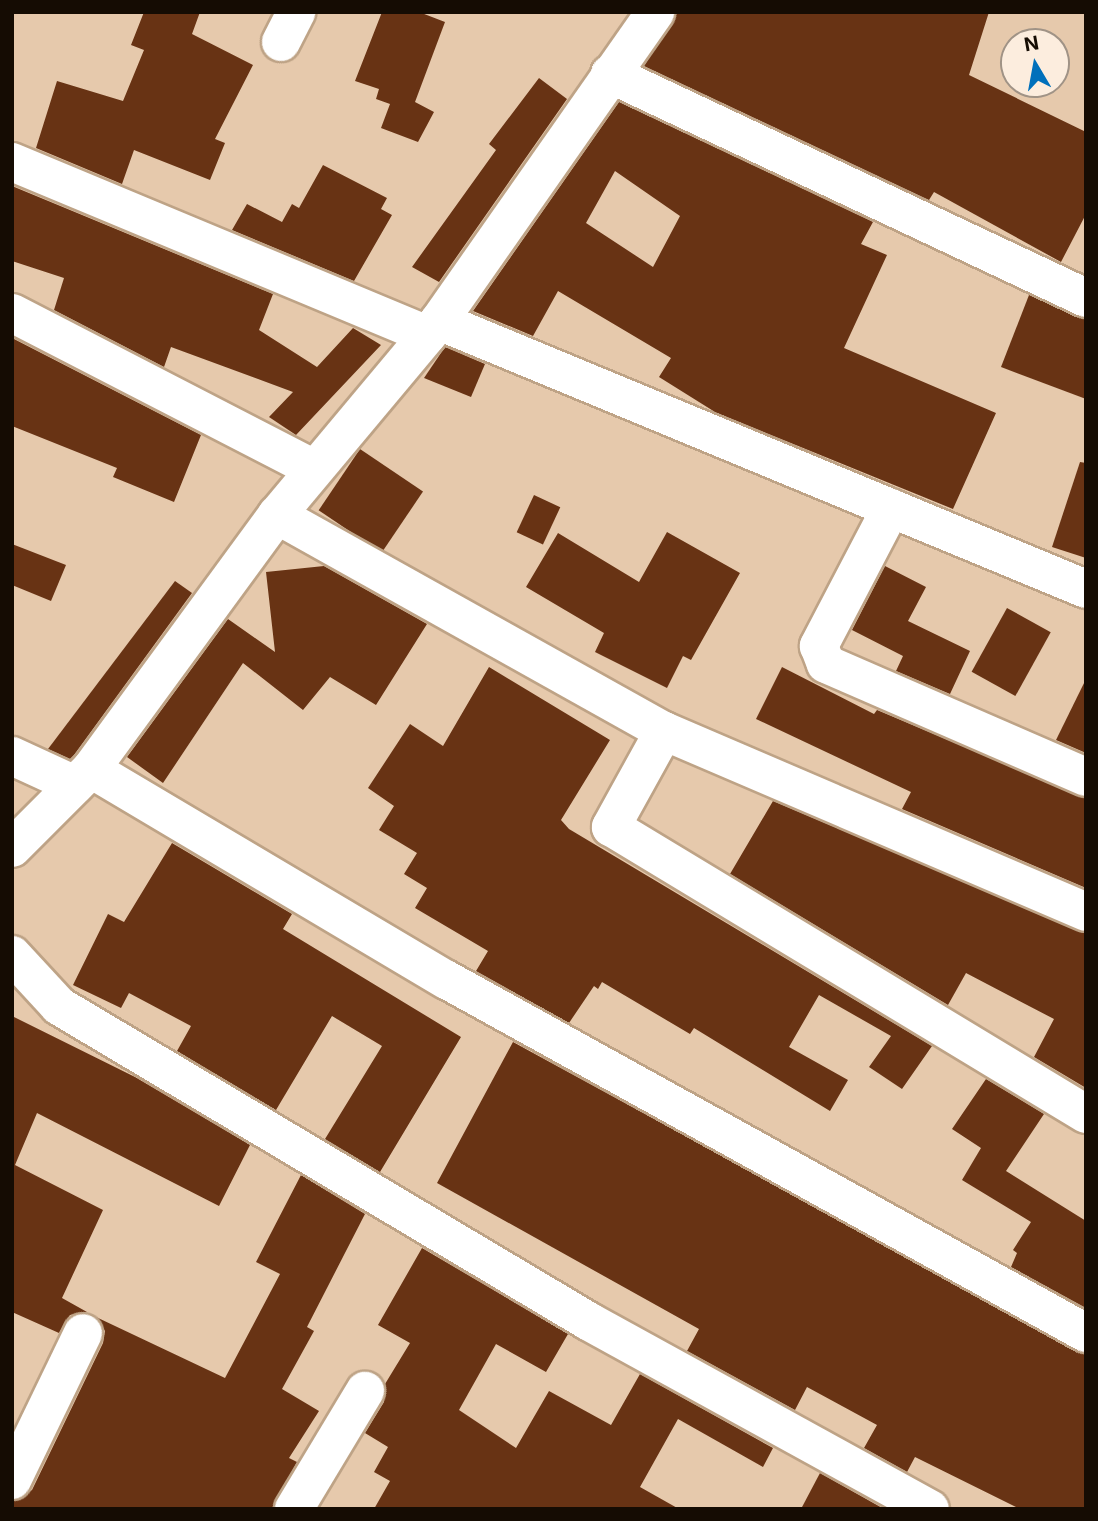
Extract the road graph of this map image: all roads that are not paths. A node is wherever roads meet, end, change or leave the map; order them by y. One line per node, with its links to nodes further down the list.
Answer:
1 (655, 12): 2 (street)
2 (610, 74): 4 (street); 6 (street)
3 (12, 162): 6 (street)
4 (1086, 298)
5 (12, 313): 7 (street)
6 (433, 328): 7 (street); 8 (street)
7 (314, 469): 9 (street)
8 (891, 508): 10 (street); 14 (street)
9 (277, 515): 11 (street); 13 (street)
10 (1086, 589)
11 (664, 731): 16 (street); 18 (street)
12 (12, 756): 13 (street)
13 (83, 777): 15 (street); 20 (street)
14 (1086, 777)
15 (12, 848)
16 (1086, 912)
17 (12, 955): 24 (street)
18 (1086, 1114)
19 (83, 1333): 22 (street)
20 (1086, 1333)
21 (365, 1391): 23 (street)
22 (12, 1480)
23 (294, 1509)
24 (930, 1509)

